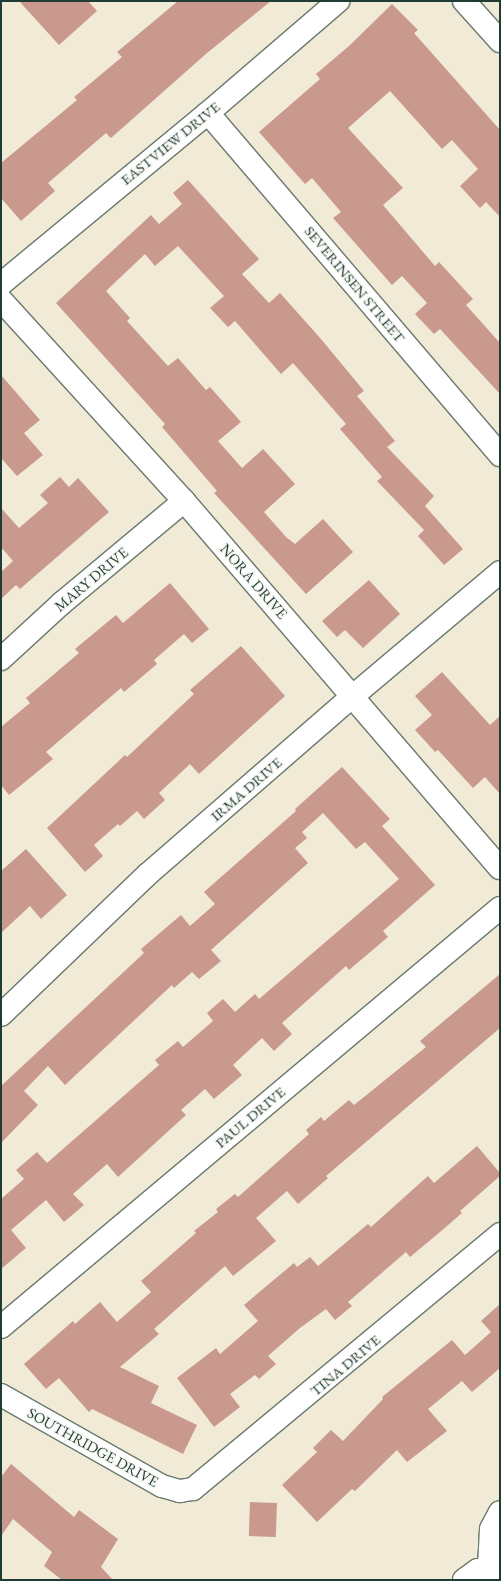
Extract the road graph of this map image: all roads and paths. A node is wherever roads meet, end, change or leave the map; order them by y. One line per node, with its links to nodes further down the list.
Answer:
1 (338, 1): 4 (street, EASTVIEW DRIVE)
2 (464, 1): 3 (street)
3 (500, 41)
4 (208, 113): 5 (street, EASTVIEW DRIVE); 7 (street, SEVERINSEN STREET)
5 (1, 284)
6 (1, 300): 8 (street, NORA DRIVE)
7 (500, 455)
8 (184, 501): 10 (street, MARY DRIVE); 11 (street, NORA DRIVE)
9 (500, 572): 11 (street, IRMA DRIVE)
10 (1, 659)
11 (353, 696): 12 (street, NORA DRIVE); 14 (street, IRMA DRIVE)
12 (500, 868)
13 (500, 908): 16 (street, PAUL DRIVE)
14 (1, 1015)
15 (500, 1234): 18 (street, TINA DRIVE)
16 (1, 1327)
17 (1, 1395): 18 (street, SOUTHRIDGE DRIVE)
18 (187, 1491)
19 (500, 1512): 20 (street)
20 (495, 1568): 21 (street)
21 (464, 1580)

